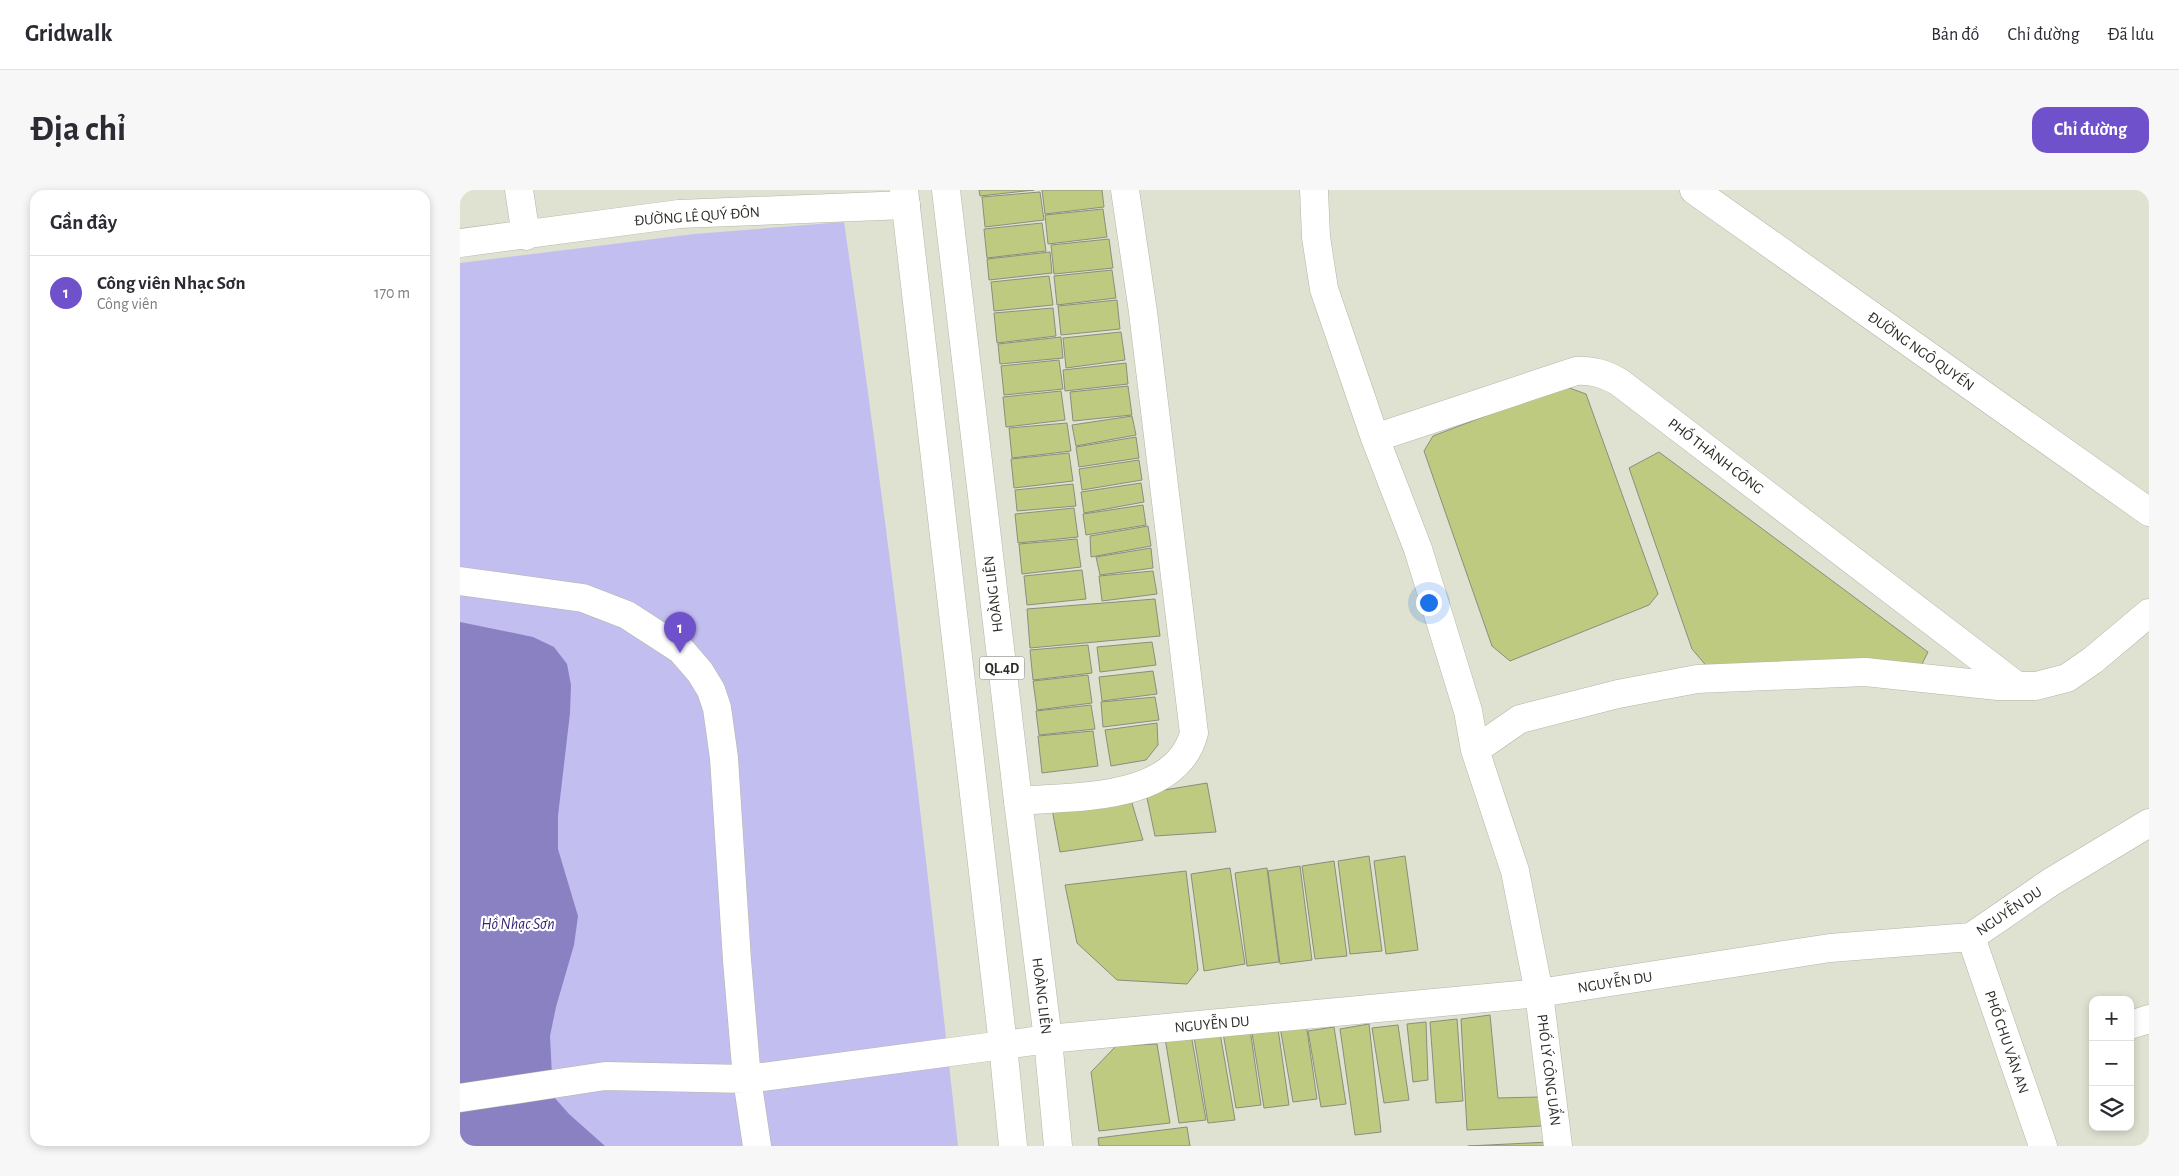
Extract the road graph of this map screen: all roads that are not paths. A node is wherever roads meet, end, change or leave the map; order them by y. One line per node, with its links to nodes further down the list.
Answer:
1 (519, 190): 7 (street)
2 (1125, 190): 15 (street)
3 (1314, 190): 9 (street, PHỐ LÝ CÔNG UẨN)
4 (1694, 190): 10 (street, ĐƯỜNG NGÔ QUYẾN)
5 (905, 197): 6 (street, ĐƯỜNG LÊ QUÝ ĐÔN); 7 (street, ĐƯỜNG LÊ QUÝ ĐÔN); 22 (street, QL.4D)
6 (947, 201): 15 (street, HOÀNG LIÊN / QL.4D)
7 (526, 236): 8 (street, ĐƯỜNG LÊ QUÝ ĐÔN)
8 (460, 243)
9 (1375, 438): 13 (street, PHỐ THÀNH CÔNG); 14 (street, PHỐ LÝ CÔNG UẨN)
10 (2149, 512)
11 (460, 580): 23 (street)
12 (2149, 613): 13 (street)
13 (2017, 686): 14 (street)
14 (1475, 750): 18 (street, PHỐ LÝ CÔNG UẨN)
15 (1018, 801): 21 (street, HOÀNG LIÊN / QL.4D)
16 (2149, 823): 17 (street, NGUYỄN DU)
17 (1971, 937): 18 (street, NGUYỄN DU); 29 (street, PHỐ CHU VĂN AN)
18 (1539, 994): 21 (street, NGUYỄN DU); 28 (street, PHỐ LÝ CÔNG UẨN)
19 (2149, 1019): 20 (street)
20 (2134, 1024)
21 (1048, 1039): 22 (street, NGUYỄN DU); 27 (street, HOÀNG LIÊN / QL.4D)
22 (1003, 1045): 23 (street, NGUYỄN DU); 26 (street, QL.4D)
23 (747, 1079): 24 (street, NGUYỄN DU); 25 (street)
24 (460, 1098)
25 (756, 1146)
26 (1013, 1146)
27 (1058, 1146)
28 (1558, 1146)
29 (2044, 1146)

